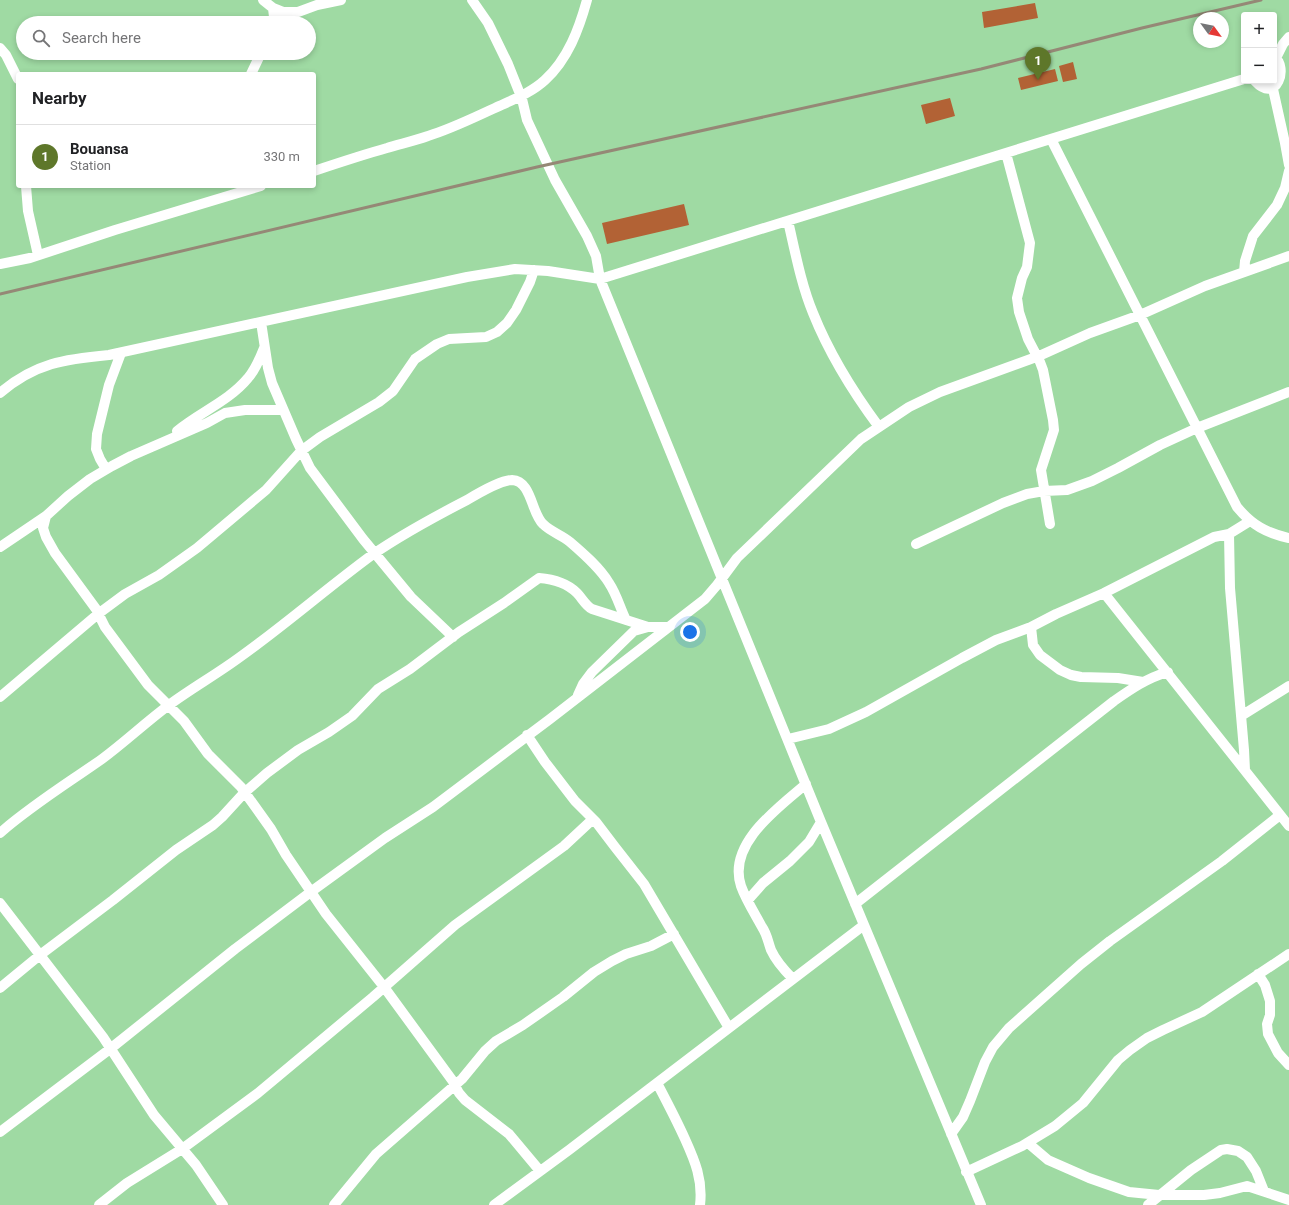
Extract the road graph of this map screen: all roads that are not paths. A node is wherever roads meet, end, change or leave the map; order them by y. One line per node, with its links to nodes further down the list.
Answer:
1 (263, 0): 5 (street)
2 (342, 0): 5 (street)
3 (472, 0): 17 (street)
4 (587, 0): 17 (street)
5 (273, 8): 6 (street)
6 (274, 16)
7 (1289, 37): 9 (street)
8 (0, 48): 13 (street)
9 (1277, 54)
10 (1277, 58): 16 (street)
11 (258, 60): 12 (street)
12 (252, 72)
13 (16, 75)
14 (1241, 80): 18 (street)
15 (1257, 84): 16 (street)
16 (1273, 89): 20 (street)
17 (521, 96): 21 (street); 31 (street)
18 (1051, 139): 19 (street); 32 (street)
19 (1006, 153): 25 (street); 36 (street)
20 (1289, 165)
21 (316, 169)
22 (1289, 171): 30 (street)
23 (26, 188): 26 (street)
24 (254, 188): 26 (street)
25 (788, 221): 31 (street); 40 (street)
26 (38, 256): 28 (street)
27 (1289, 256): 30 (street)
28 (0, 264)
29 (534, 270): 31 (street); 33 (street); 43 (street)
30 (1244, 272): 32 (street)
31 (600, 279): 54 (street)
32 (1140, 315): 36 (street); 41 (street)
33 (261, 322): 34 (street); 35 (street)
34 (264, 348): 39 (street); 42 (street)
35 (121, 353): 38 (street); 44 (street)
36 (1037, 357): 40 (street); 45 (street)
37 (1289, 392): 41 (street)
38 (0, 393)
39 (283, 410): 42 (street); 43 (street)
40 (879, 428): 54 (street)
41 (1196, 428): 45 (street); 47 (street)
42 (167, 440): 44 (street)
43 (301, 451): 53 (street); 56 (street)
44 (106, 469): 46 (street)
45 (1044, 491): 48 (street); 51 (street)
46 (46, 516): 52 (street); 56 (street)
47 (1250, 521): 49 (street); 50 (street)
48 (1050, 524)
49 (1229, 534): 55 (street); 68 (street)
50 (1289, 538)
51 (916, 544)
52 (0, 548)
53 (375, 554): 57 (street); 61 (street); 67 (street)
54 (722, 578): 59 (street); 70 (street)
55 (1104, 593): 60 (street); 62 (street)
56 (98, 614): 65 (street); 67 (street)
57 (626, 620): 58 (street); 61 (street)
58 (648, 626): 59 (street); 66 (street)
59 (667, 627): 66 (street)
60 (1031, 627): 63 (street); 70 (street)
61 (453, 637): 73 (street)
62 (1168, 672): 63 (street); 71 (street)
63 (1143, 682): 82 (street)
64 (1289, 686): 68 (street)
65 (0, 697)
66 (577, 697): 69 (street)
67 (168, 706): 73 (street); 78 (street)
68 (1241, 716): 71 (street)
69 (527, 736): 75 (street); 79 (street)
70 (788, 740): 72 (street)
71 (1244, 770): 74 (street)
72 (806, 784): 76 (street); 80 (street)
73 (244, 793): 79 (street); 86 (street)
74 (1280, 815): 77 (street); 97 (street)
75 (593, 819): 84 (street); 89 (street)
76 (821, 822): 80 (street); 82 (street)
77 (1289, 826)
78 (0, 833)
79 (311, 892): 89 (street); 92 (street)
80 (748, 900): 88 (street)
81 (0, 903): 86 (street)
82 (855, 904): 83 (street)
83 (864, 925): 88 (street); 97 (street)
84 (674, 934): 91 (street); 95 (street)
85 (1289, 954): 87 (street)
86 (40, 955): 90 (street); 92 (street)
87 (1258, 974): 93 (street); 98 (street)
88 (794, 978): 91 (street)
89 (384, 987): 95 (street); 99 (street)
90 (0, 988)
91 (729, 1028): 94 (street)
92 (110, 1049): 96 (street); 99 (street)
93 (1289, 1064)
94 (656, 1083): 100 (street); 109 (street)
95 (455, 1086): 100 (street); 107 (street)
96 (0, 1132)
97 (951, 1134): 101 (street)
98 (1028, 1143): 101 (street); 103 (street)
99 (182, 1149): 105 (street); 106 (street)
100 (540, 1171): 108 (street)
101 (966, 1172): 110 (street)
102 (1264, 1190): 103 (street); 103 (street); 104 (street)
103 (1159, 1196): 111 (street)
104 (1289, 1200)
105 (99, 1205)
106 (223, 1205)
107 (334, 1205)
108 (494, 1205)
109 (700, 1205)
110 (981, 1205)
111 (1148, 1205)

